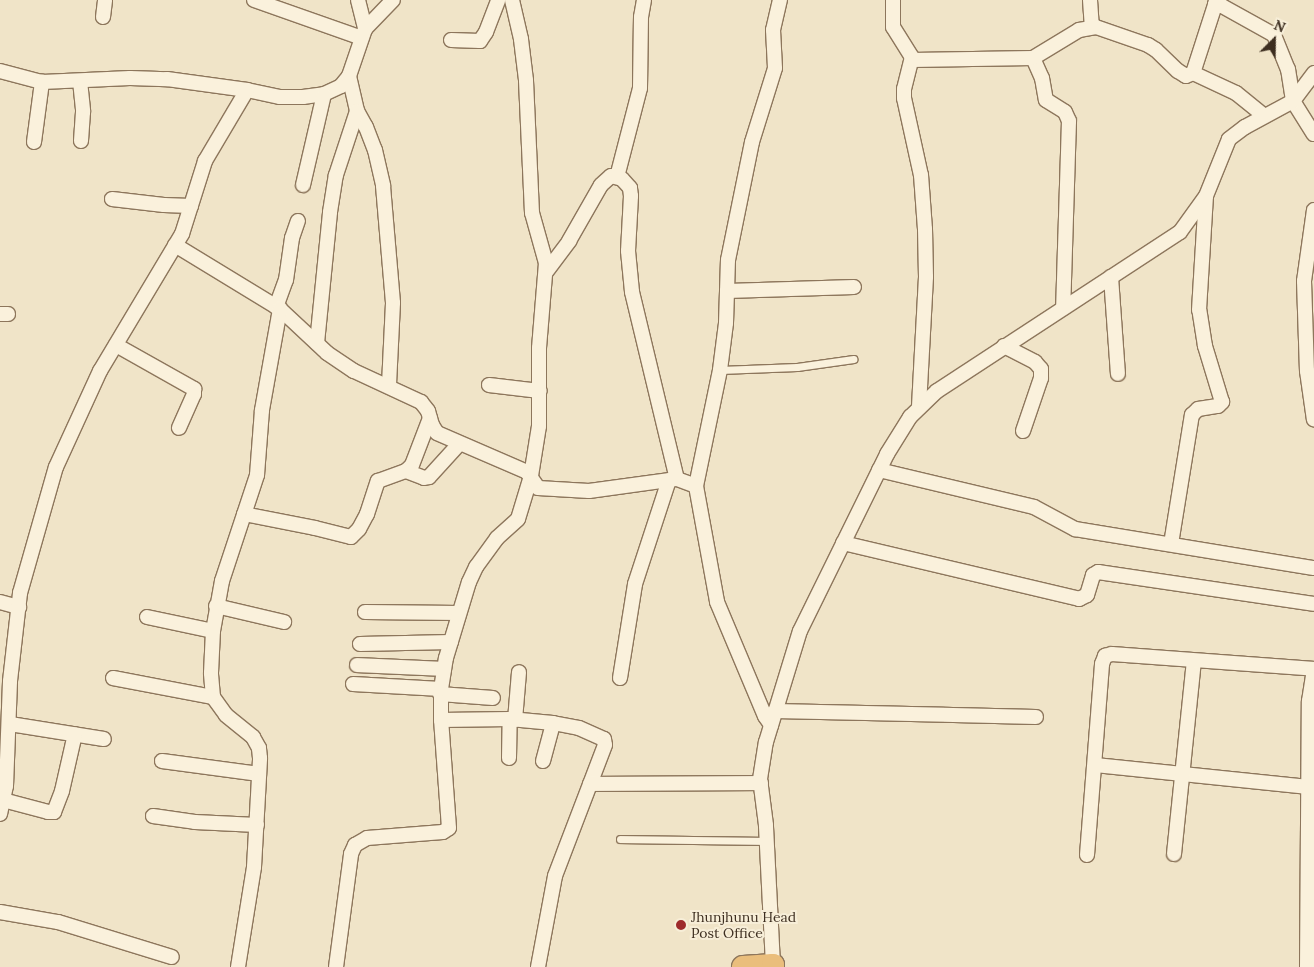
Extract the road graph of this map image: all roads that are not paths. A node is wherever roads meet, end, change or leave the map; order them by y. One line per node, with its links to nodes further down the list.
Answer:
1 (105, 0): 12 (street)
2 (254, 0): 14 (street)
3 (358, 0): 14 (street)
4 (393, 0): 14 (street)
5 (498, 0): 15 (street)
6 (512, 0): 40 (street)
7 (644, 0): 32 (street)
8 (780, 0): 43 (street)
9 (893, 0): 17 (street)
10 (1090, 0): 13 (street)
11 (1216, 3): 19 (street); 26 (street)
12 (103, 18)
13 (1092, 27): 16 (street); 19 (street)
14 (363, 34): 21 (street)
15 (451, 40)
16 (1033, 58): 17 (street); 45 (street)
17 (912, 60): 55 (street)
18 (0, 72): 23 (street)
19 (1193, 73): 28 (street)
20 (1314, 73): 26 (street)
21 (349, 76): 25 (street); 27 (street)
22 (80, 81): 23 (street); 24 (street); 30 (street)
23 (42, 82): 31 (street)
24 (247, 90): 25 (street); 36 (street)
25 (324, 94): 33 (street)
26 (1293, 101): 28 (street); 29 (street)
27 (357, 111): 46 (street); 53 (street)
28 (1264, 116): 34 (street)
29 (1314, 134)
30 (82, 141)
31 (34, 142)
32 (617, 177): 40 (street); 64 (street)
33 (303, 185)
34 (1206, 196): 41 (street); 68 (street)
35 (112, 198): 36 (street)
36 (191, 206): 39 (street)
37 (1314, 210): 57 (street)
38 (298, 221): 44 (street)
39 (175, 246): 44 (street); 47 (street)
40 (546, 272): 54 (street)
41 (1111, 277): 45 (street); 51 (street)
42 (854, 287): 43 (street)
43 (727, 291): 50 (street)
44 (278, 308): 46 (street); 66 (street)
45 (1063, 308): 48 (street)
46 (317, 343): 53 (street)
47 (116, 345): 58 (street); 73 (street)
48 (1004, 346): 55 (street); 59 (street)
49 (853, 359): 50 (lane)
50 (720, 370): 65 (street)
51 (1118, 374)
52 (488, 385): 54 (street)
53 (389, 386): 56 (street)
54 (540, 391): 63 (street)
55 (919, 408): 61 (street)
56 (430, 418): 60 (street); 62 (street)
57 (1314, 420)
58 (179, 428)
59 (1023, 431)
60 (459, 444): 62 (street); 63 (street)
61 (879, 470): 67 (street); 68 (street)
62 (406, 471): 66 (street)
63 (531, 476): 64 (street); 75 (street)
64 (673, 480): 65 (street); 87 (street)
65 (696, 486): 95 (street)
66 (244, 514): 72 (street)
67 (843, 543): 71 (street); 95 (street)
68 (1171, 544): 69 (street)
69 (1314, 568)
70 (0, 602): 73 (street)
71 (1314, 604)
72 (216, 606): 77 (street); 78 (street)
73 (18, 607): 88 (street)
74 (365, 612): 75 (street)
75 (459, 613): 79 (street)
76 (147, 617): 78 (street)
77 (284, 622)
78 (214, 631): 91 (street)
79 (451, 642): 80 (street); 83 (street)
80 (360, 644)
81 (1194, 661): 84 (street); 105 (street); 107 (street)
82 (357, 665): 83 (street)
83 (444, 669): 90 (street)
84 (1314, 669): 93 (street)
85 (519, 672): 96 (street)
86 (113, 678): 91 (street)
87 (620, 678)
88 (5, 681): 99 (street)
89 (353, 684): 90 (street)
90 (441, 691): 92 (street); 97 (street)
91 (213, 697): 106 (street)
92 (493, 698)
93 (1312, 701): 111 (street)
94 (1036, 717): 95 (street)
95 (773, 718): 109 (street)
96 (512, 719): 97 (street); 98 (street); 102 (street)
97 (440, 720): 126 (street)
98 (553, 723): 104 (street); 110 (street)
99 (10, 724): 100 (street); 108 (street)
100 (75, 734): 101 (street); 112 (street)
101 (104, 738)
102 (508, 758)
103 (162, 761): 106 (street)
104 (543, 761)
105 (1095, 765): 107 (street); 119 (street)
106 (259, 774): 115 (street)
107 (1183, 774): 111 (street); 118 (street)
108 (3, 780): 112 (street)
109 (761, 783): 110 (street); 117 (street)
110 (590, 784): 127 (street)
111 (1309, 787): 120 (street)
112 (3, 800): 113 (street)
113 (0, 814)
114 (153, 816): 115 (street)
115 (257, 825): 125 (street)
116 (620, 839): 117 (lane)
117 (766, 841): 124 (street)
118 (1174, 854)
119 (1087, 855)
120 (1310, 875): 123 (street)
121 (0, 912): 122 (street)
122 (172, 957)
123 (1309, 965)
124 (773, 966): 128 (highway)
125 (238, 967)
126 (336, 967)
127 (538, 967)
128 (743, 967)

